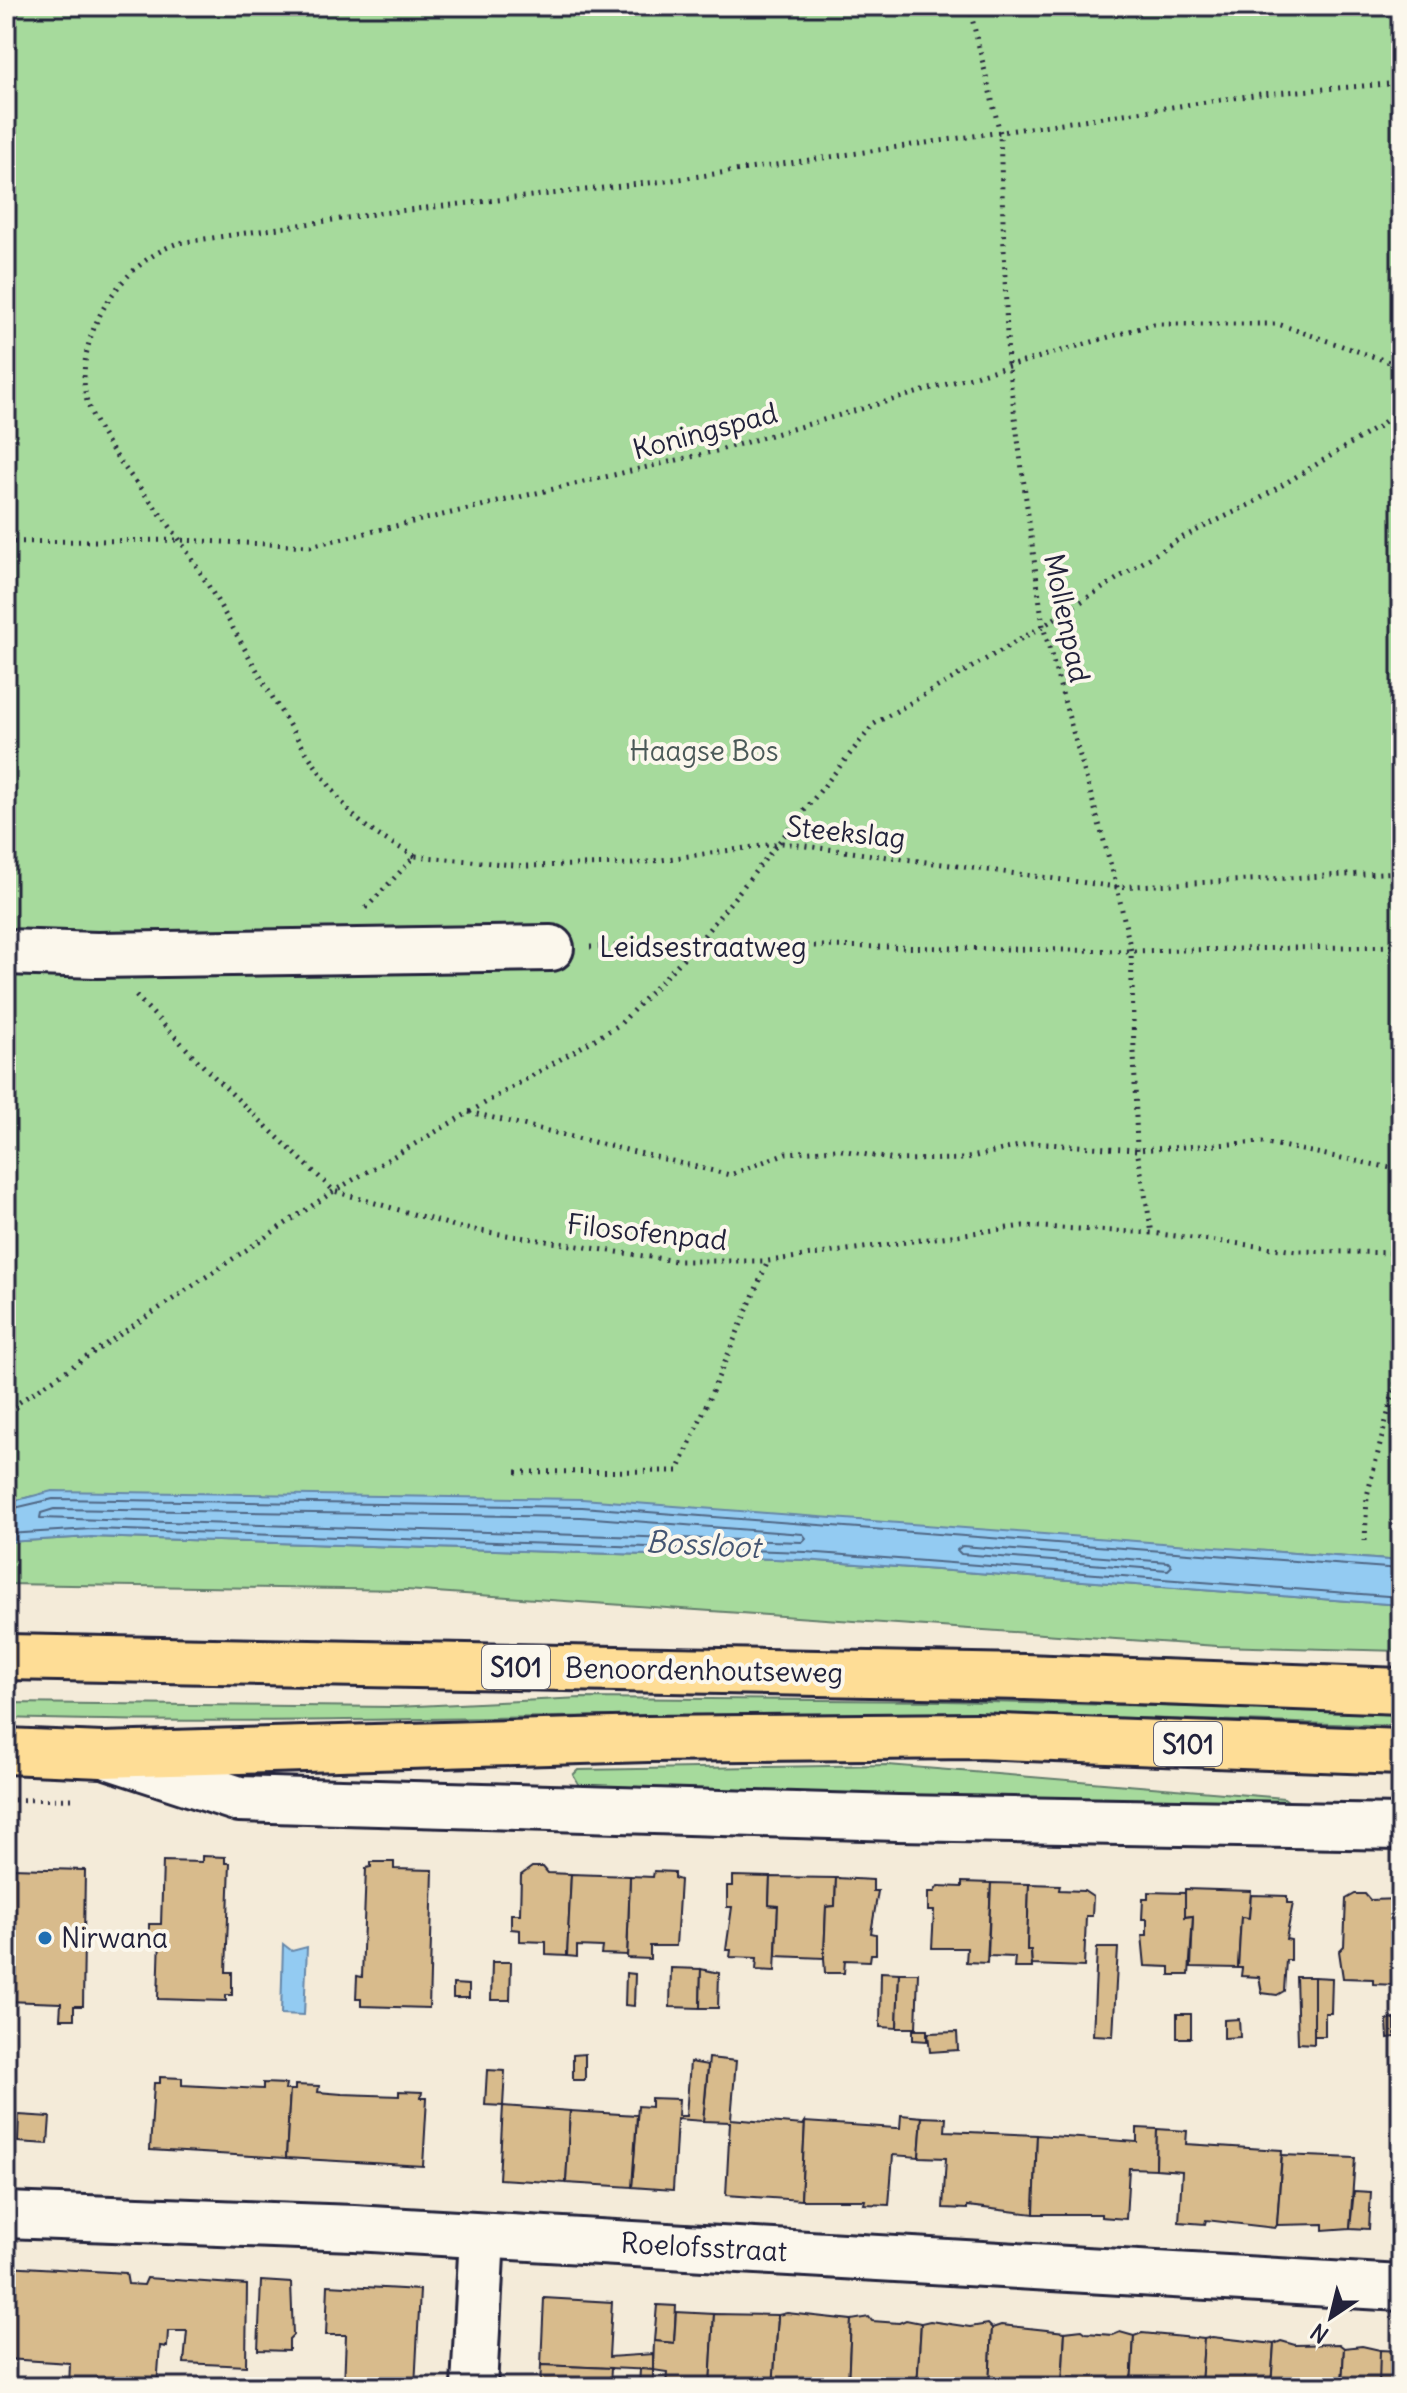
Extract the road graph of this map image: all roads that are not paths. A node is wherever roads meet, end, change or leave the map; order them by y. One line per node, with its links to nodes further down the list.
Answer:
1 (551, 948): 2 (street)
2 (6, 952)
3 (6, 1657): 4 (main road, Benoordenhoutseweg / S101)
4 (1401, 1691)
5 (6, 1751): 7 (main road, S101)
6 (1401, 1752): 7 (main road, S101)
7 (102, 1755): 8 (street)
8 (1401, 1827)
9 (6, 2215): 10 (street, Roelofsstraat)
10 (482, 2236): 11 (street, Roelofsstraat); 12 (street)
11 (1401, 2288)
12 (474, 2387)

